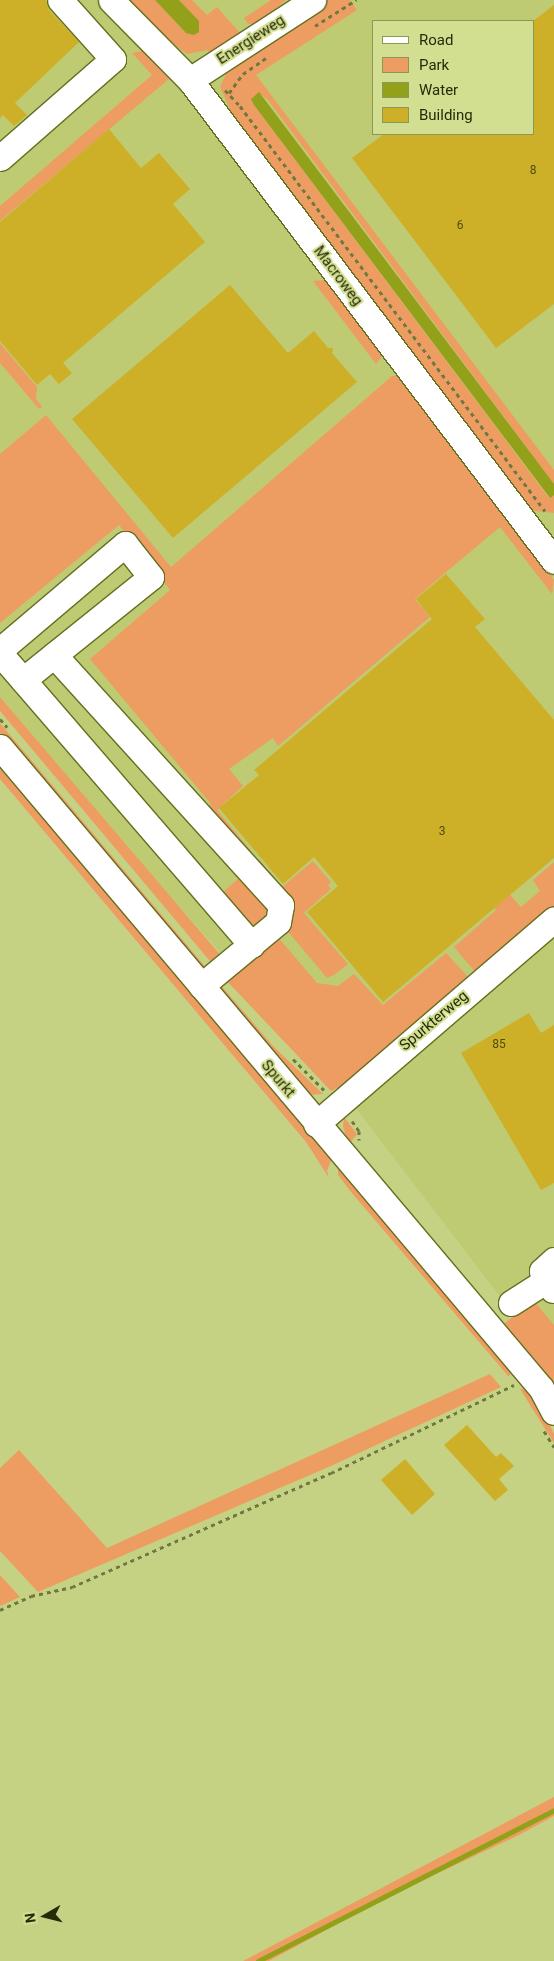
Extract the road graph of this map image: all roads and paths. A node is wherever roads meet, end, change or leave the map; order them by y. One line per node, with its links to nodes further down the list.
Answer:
1 (60, 0): 9 (street)
2 (111, 0): 7 (street, Macroweg)
3 (313, 0): 7 (street, Energieweg)
4 (356, 0): 5 (path)
5 (308, 31)
6 (267, 57): 8 (path)
7 (190, 80): 10 (street, Macroweg)
8 (229, 93)
9 (0, 158)
10 (554, 561)
11 (0, 650): 13 (street)
12 (0, 654): 14 (street)
13 (54, 655): 14 (street); 17 (street)
14 (23, 680): 17 (street)
15 (0, 747): 18 (street, Spurkt)
16 (554, 919): 19 (street, Spurkterweg)
17 (252, 945): 18 (street)
18 (201, 986): 19 (street, Spurkt)
19 (316, 1124): 22 (street, Spurkt)
20 (552, 1277): 21 (street)
21 (511, 1303)
22 (529, 1374): 23 (street, Spurkt); 24 (path)
23 (553, 1405)
24 (0, 1610)

